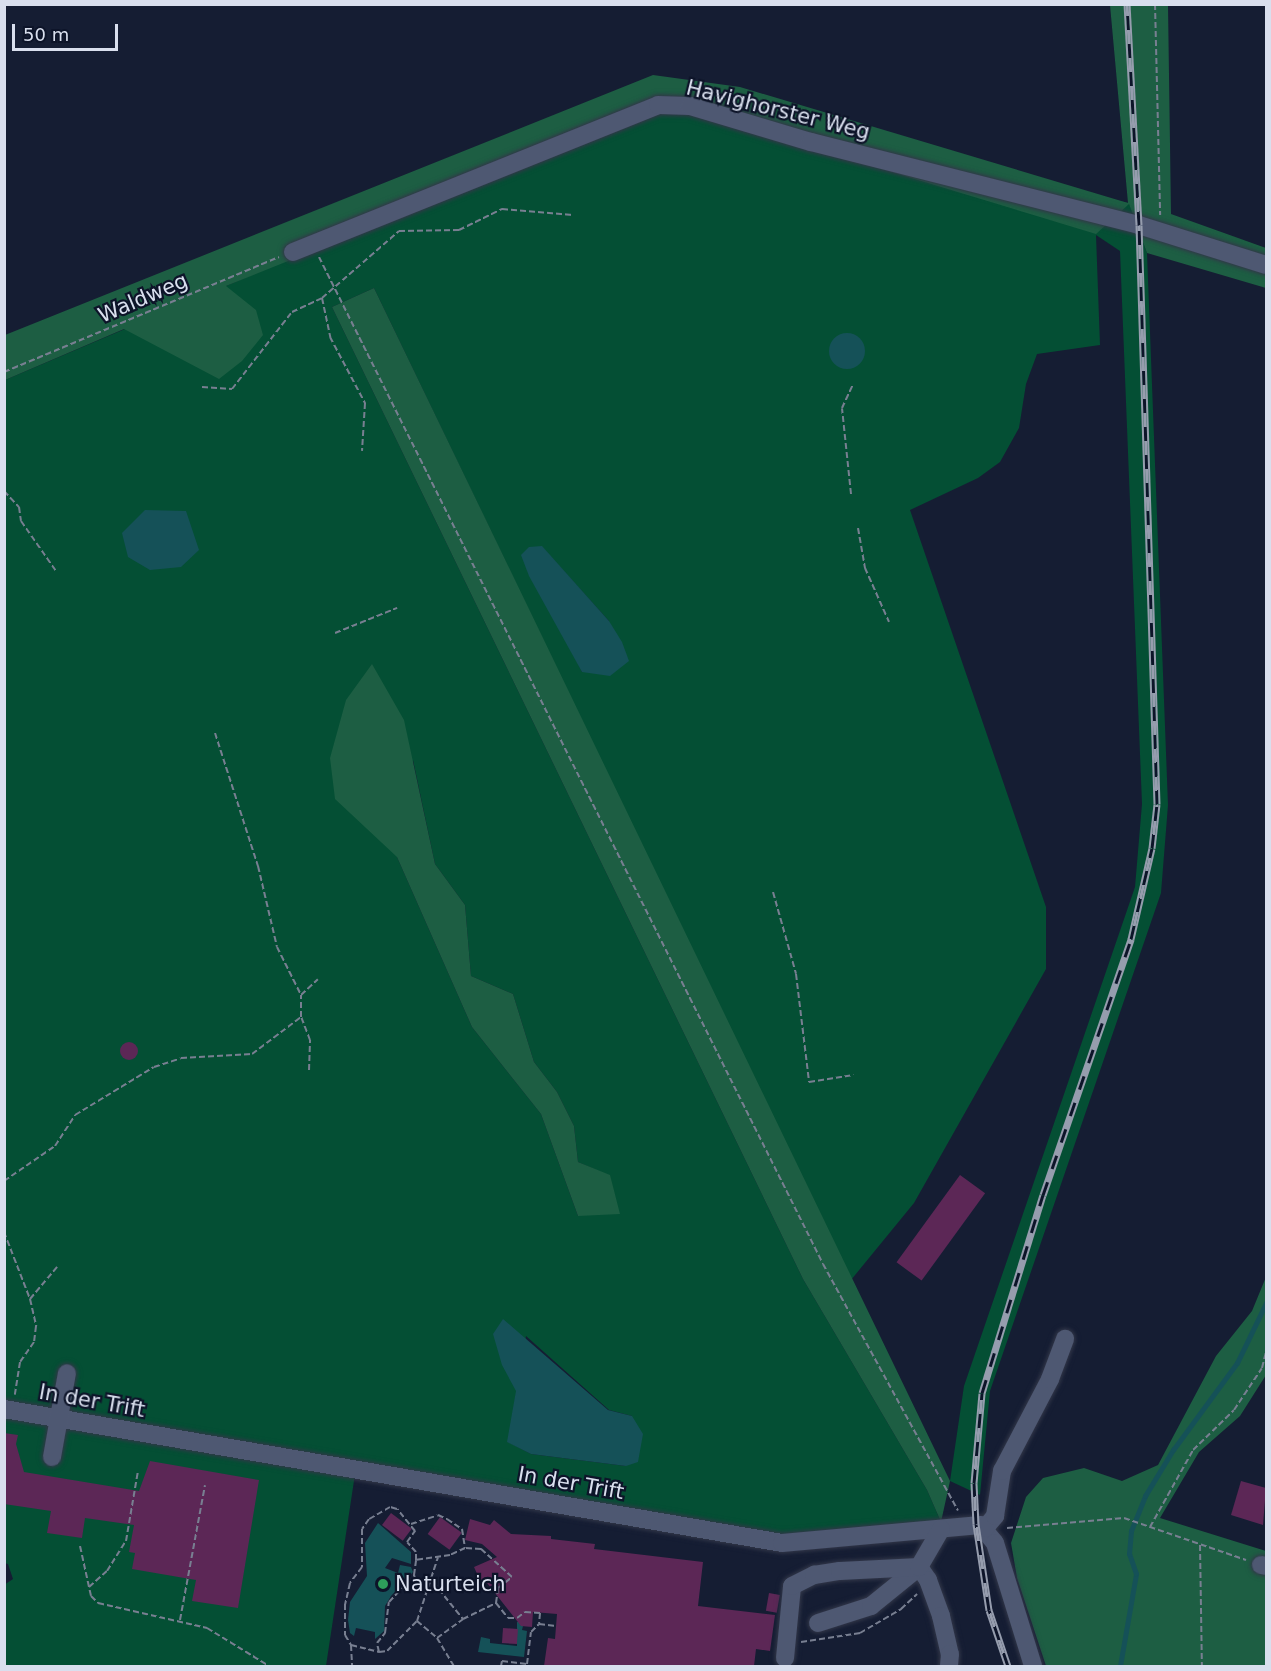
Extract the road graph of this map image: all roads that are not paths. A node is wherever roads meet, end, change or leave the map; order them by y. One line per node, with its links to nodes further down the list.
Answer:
1 (292, 252): 2 (street, Havighorster Weg)
2 (1266, 265)
3 (1065, 1340): 9 (street)
4 (67, 1373): 6 (street)
5 (8, 1410): 6 (street, In der Trift)
6 (59, 1419): 7 (street); 8 (street, In der Trift)
7 (52, 1457)
8 (941, 1529): 9 (street, In der Trift); 10 (street)
9 (987, 1531): 14 (street)
10 (919, 1567): 11 (street); 12 (street); 13 (street)
11 (818, 1623)
12 (785, 1658)
13 (949, 1666)
14 (1033, 1666)

